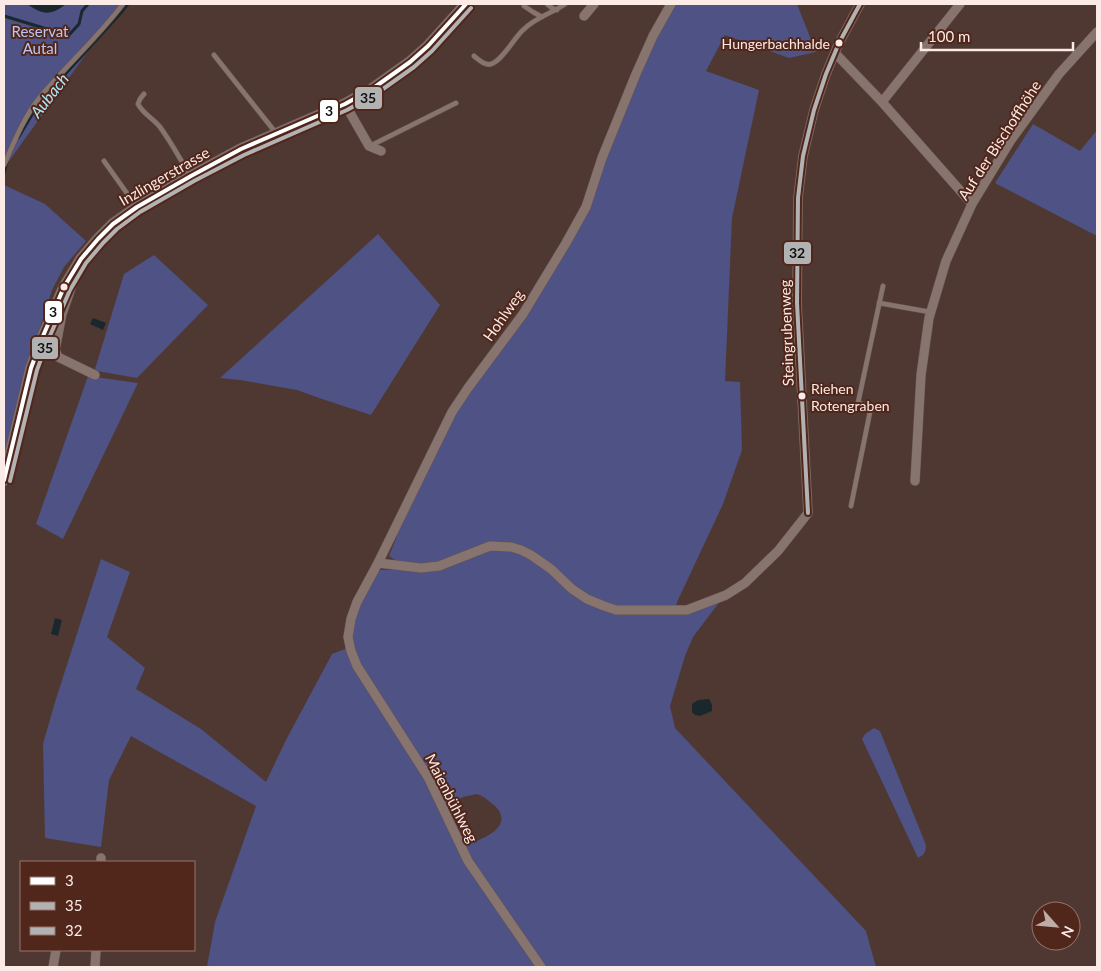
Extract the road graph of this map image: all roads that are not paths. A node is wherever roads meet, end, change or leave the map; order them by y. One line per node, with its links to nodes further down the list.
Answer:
1 (123, 4): 25 (lane)
2 (547, 4): 10 (lane)
3 (565, 4): 10 (lane)
4 (594, 4): 12 (street)
5 (671, 4): 37 (street, Hohlweg)
6 (860, 4): 14 (street, Steingrubenweg)
7 (960, 4): 18 (street)
8 (463, 5): 20 (street, Inzlingerstrasse)
9 (524, 6): 11 (lane)
10 (557, 10): 11 (lane)
11 (542, 16): 16 (lane)
12 (584, 16)
13 (1097, 32): 27 (street, Auf der Bischoffhöhe)
14 (835, 53): 18 (street); 37 (street, Steingrubenweg)
15 (214, 55): 21 (lane)
16 (474, 56)
17 (144, 94): 26 (lane)
18 (882, 102): 27 (street)
19 (456, 103): 22 (lane)
20 (346, 104): 21 (street, Inzlingerstrasse); 22 (street)
21 (277, 134): 26 (street, Inzlingerstrasse)
22 (369, 146): 23 (street)
23 (381, 151)
24 (104, 161): 28 (lane)
25 (4, 165)
26 (191, 176): 28 (street, Inzlingerstrasse)
27 (972, 204): 32 (street, Auf der Bischoffhöhe)
28 (137, 207): 34 (street, Inzlingerstrasse)
29 (71, 284): 33 (street)
30 (883, 286): 31 (lane)
31 (879, 303): 32 (lane); 36 (lane)
32 (930, 312): 35 (street, Auf der Bischoffhöhe)
33 (95, 375)
34 (4, 480)
35 (915, 481)
36 (851, 506)
37 (378, 563): 38 (street, Hohlweg)
38 (348, 637): 43 (street, Maienbühlweg)
39 (56, 951): 41 (street)
40 (96, 951): 42 (street)
41 (53, 967)
42 (95, 967)
43 (541, 967)

